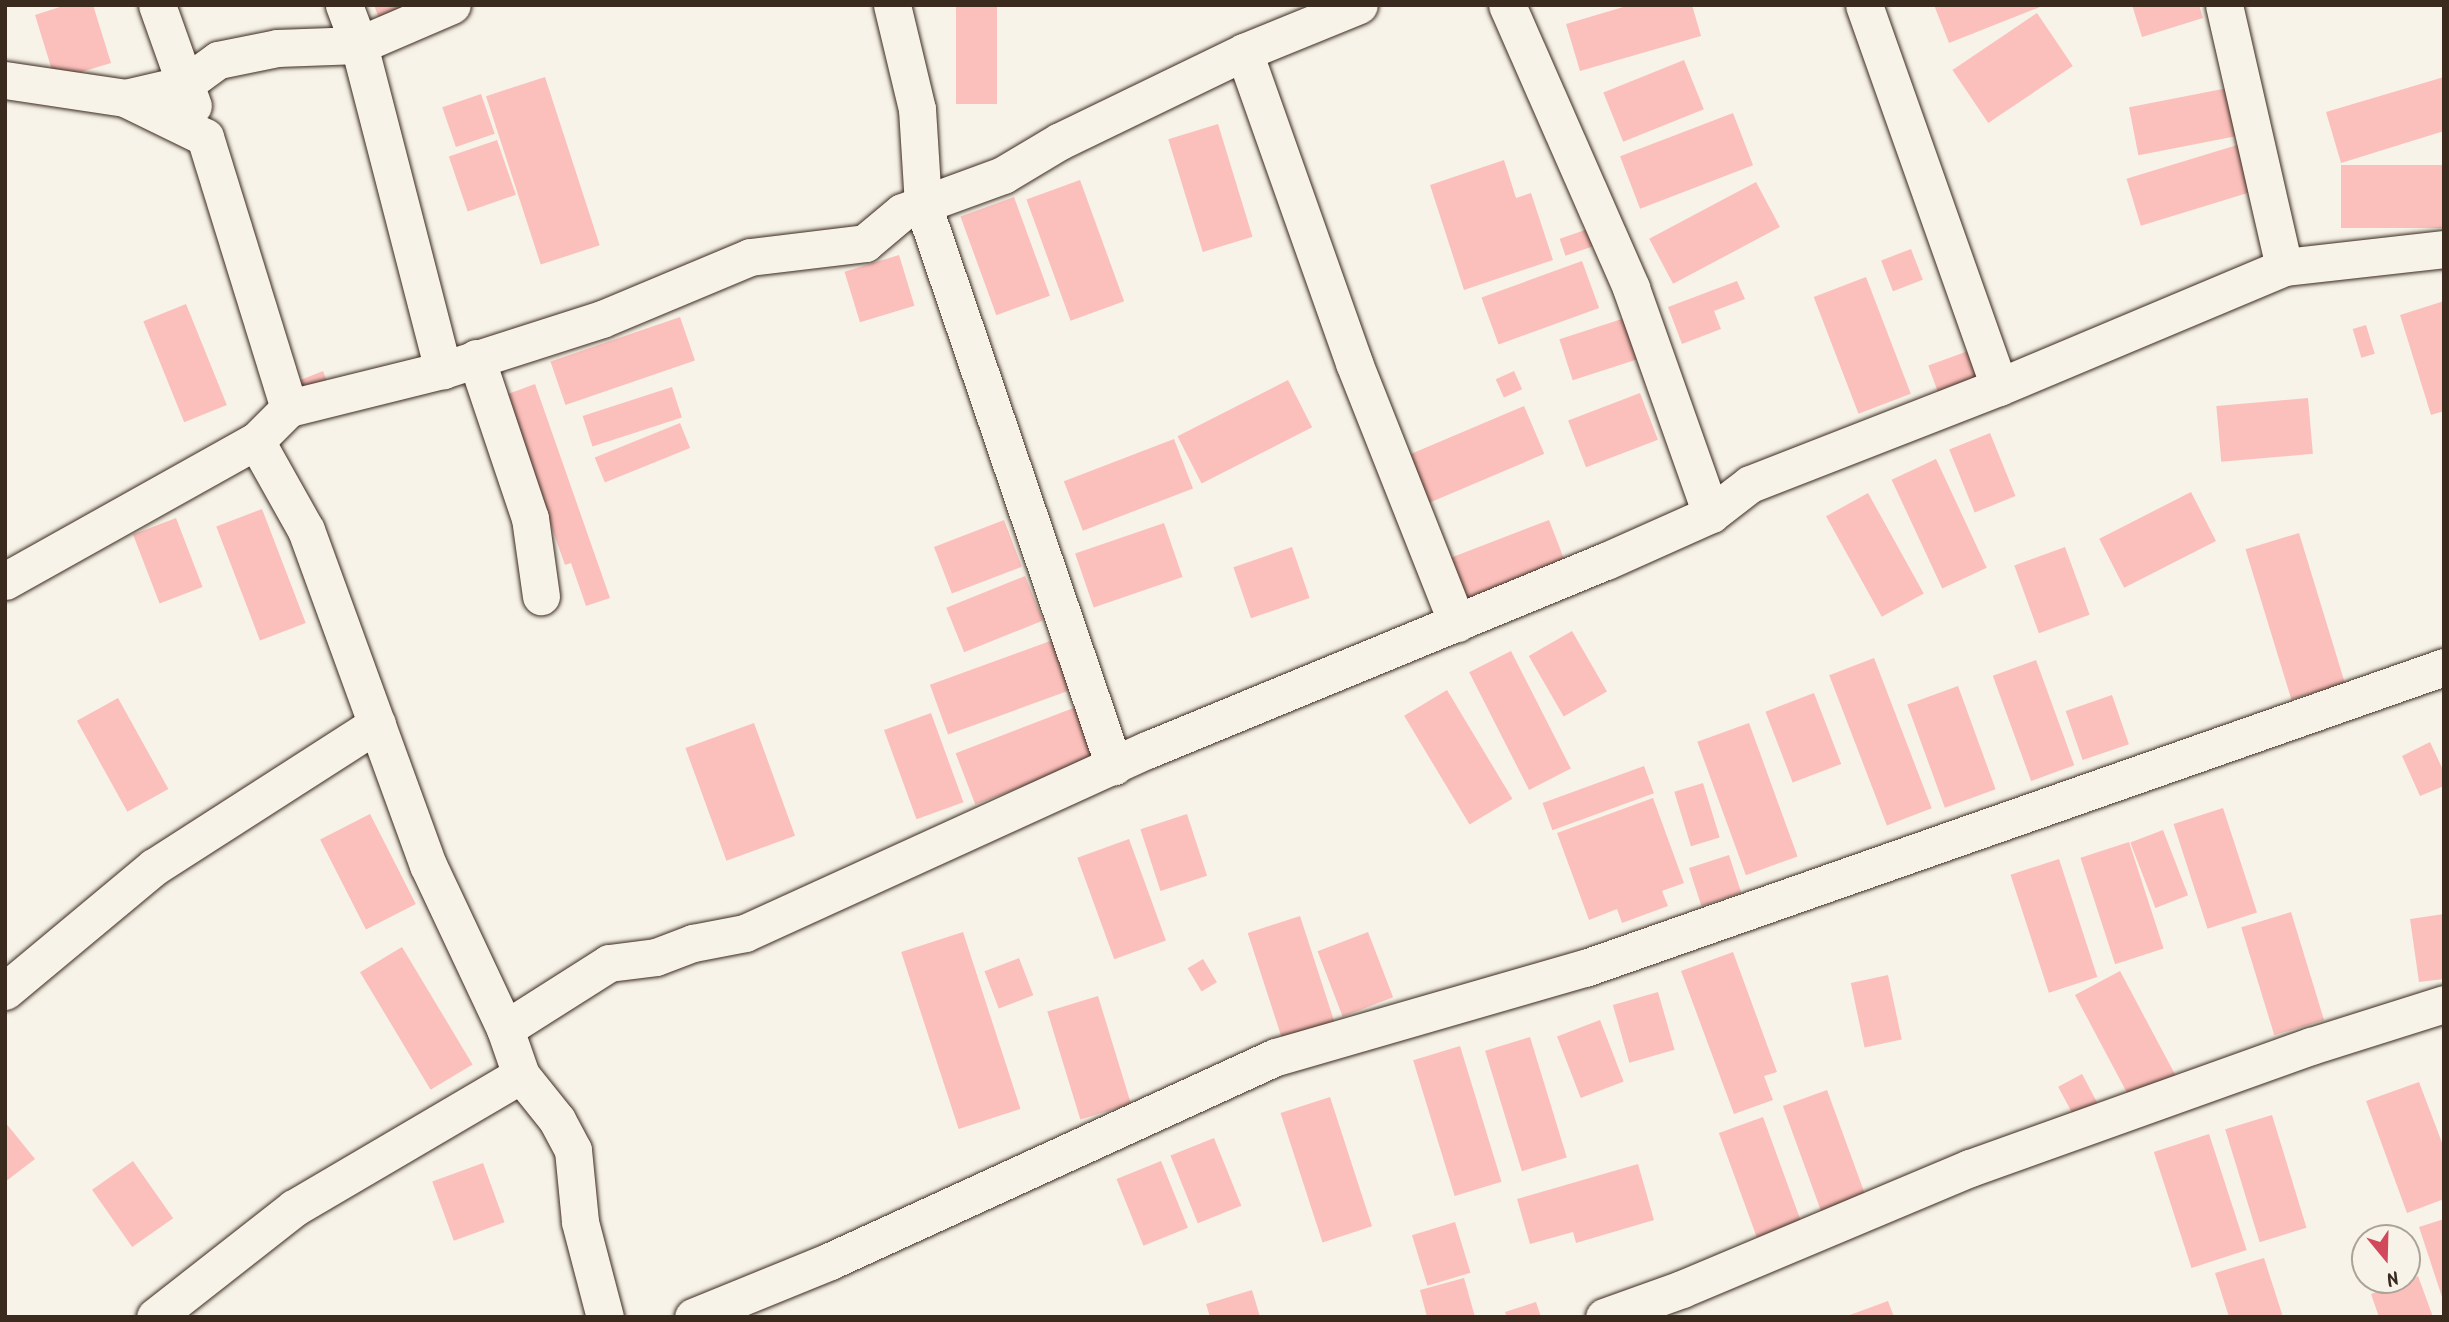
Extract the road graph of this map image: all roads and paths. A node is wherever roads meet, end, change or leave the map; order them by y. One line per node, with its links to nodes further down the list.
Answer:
1 (157, 5): 12 (street)
2 (344, 5): 9 (street)
3 (452, 5): 9 (street)
4 (892, 5): 15 (street)
5 (1359, 5): 10 (street)
6 (1507, 5): 22 (street)
7 (1864, 5): 19 (street)
8 (2224, 5): 17 (street)
9 (359, 44): 12 (street); 18 (street)
10 (1244, 52): 15 (street); 25 (street)
11 (5, 80): 13 (street)
12 (185, 84): 13 (street); 14 (street)
13 (125, 98): 14 (street)
14 (205, 137): 20 (street)
15 (923, 205): 18 (street); 28 (street)
16 (2444, 249): 17 (street)
17 (2284, 267): 19 (street)
18 (459, 364): 20 (street); 24 (street)
19 (1999, 387): 22 (street)
20 (289, 408): 21 (street)
21 (256, 442): 23 (street); 27 (street)
22 (1711, 514): 25 (street)
23 (9, 573)
24 (541, 596)
25 (1457, 624): 28 (street)
26 (2444, 667): 35 (street)
27 (377, 724): 29 (street); 31 (street)
28 (1114, 766): 31 (street)
29 (5, 991)
30 (2444, 1004): 36 (street)
31 (505, 1029): 32 (street)
32 (521, 1075): 33 (street); 34 (street)
33 (155, 1317)
34 (605, 1317)
35 (693, 1317)
36 (1604, 1317)

